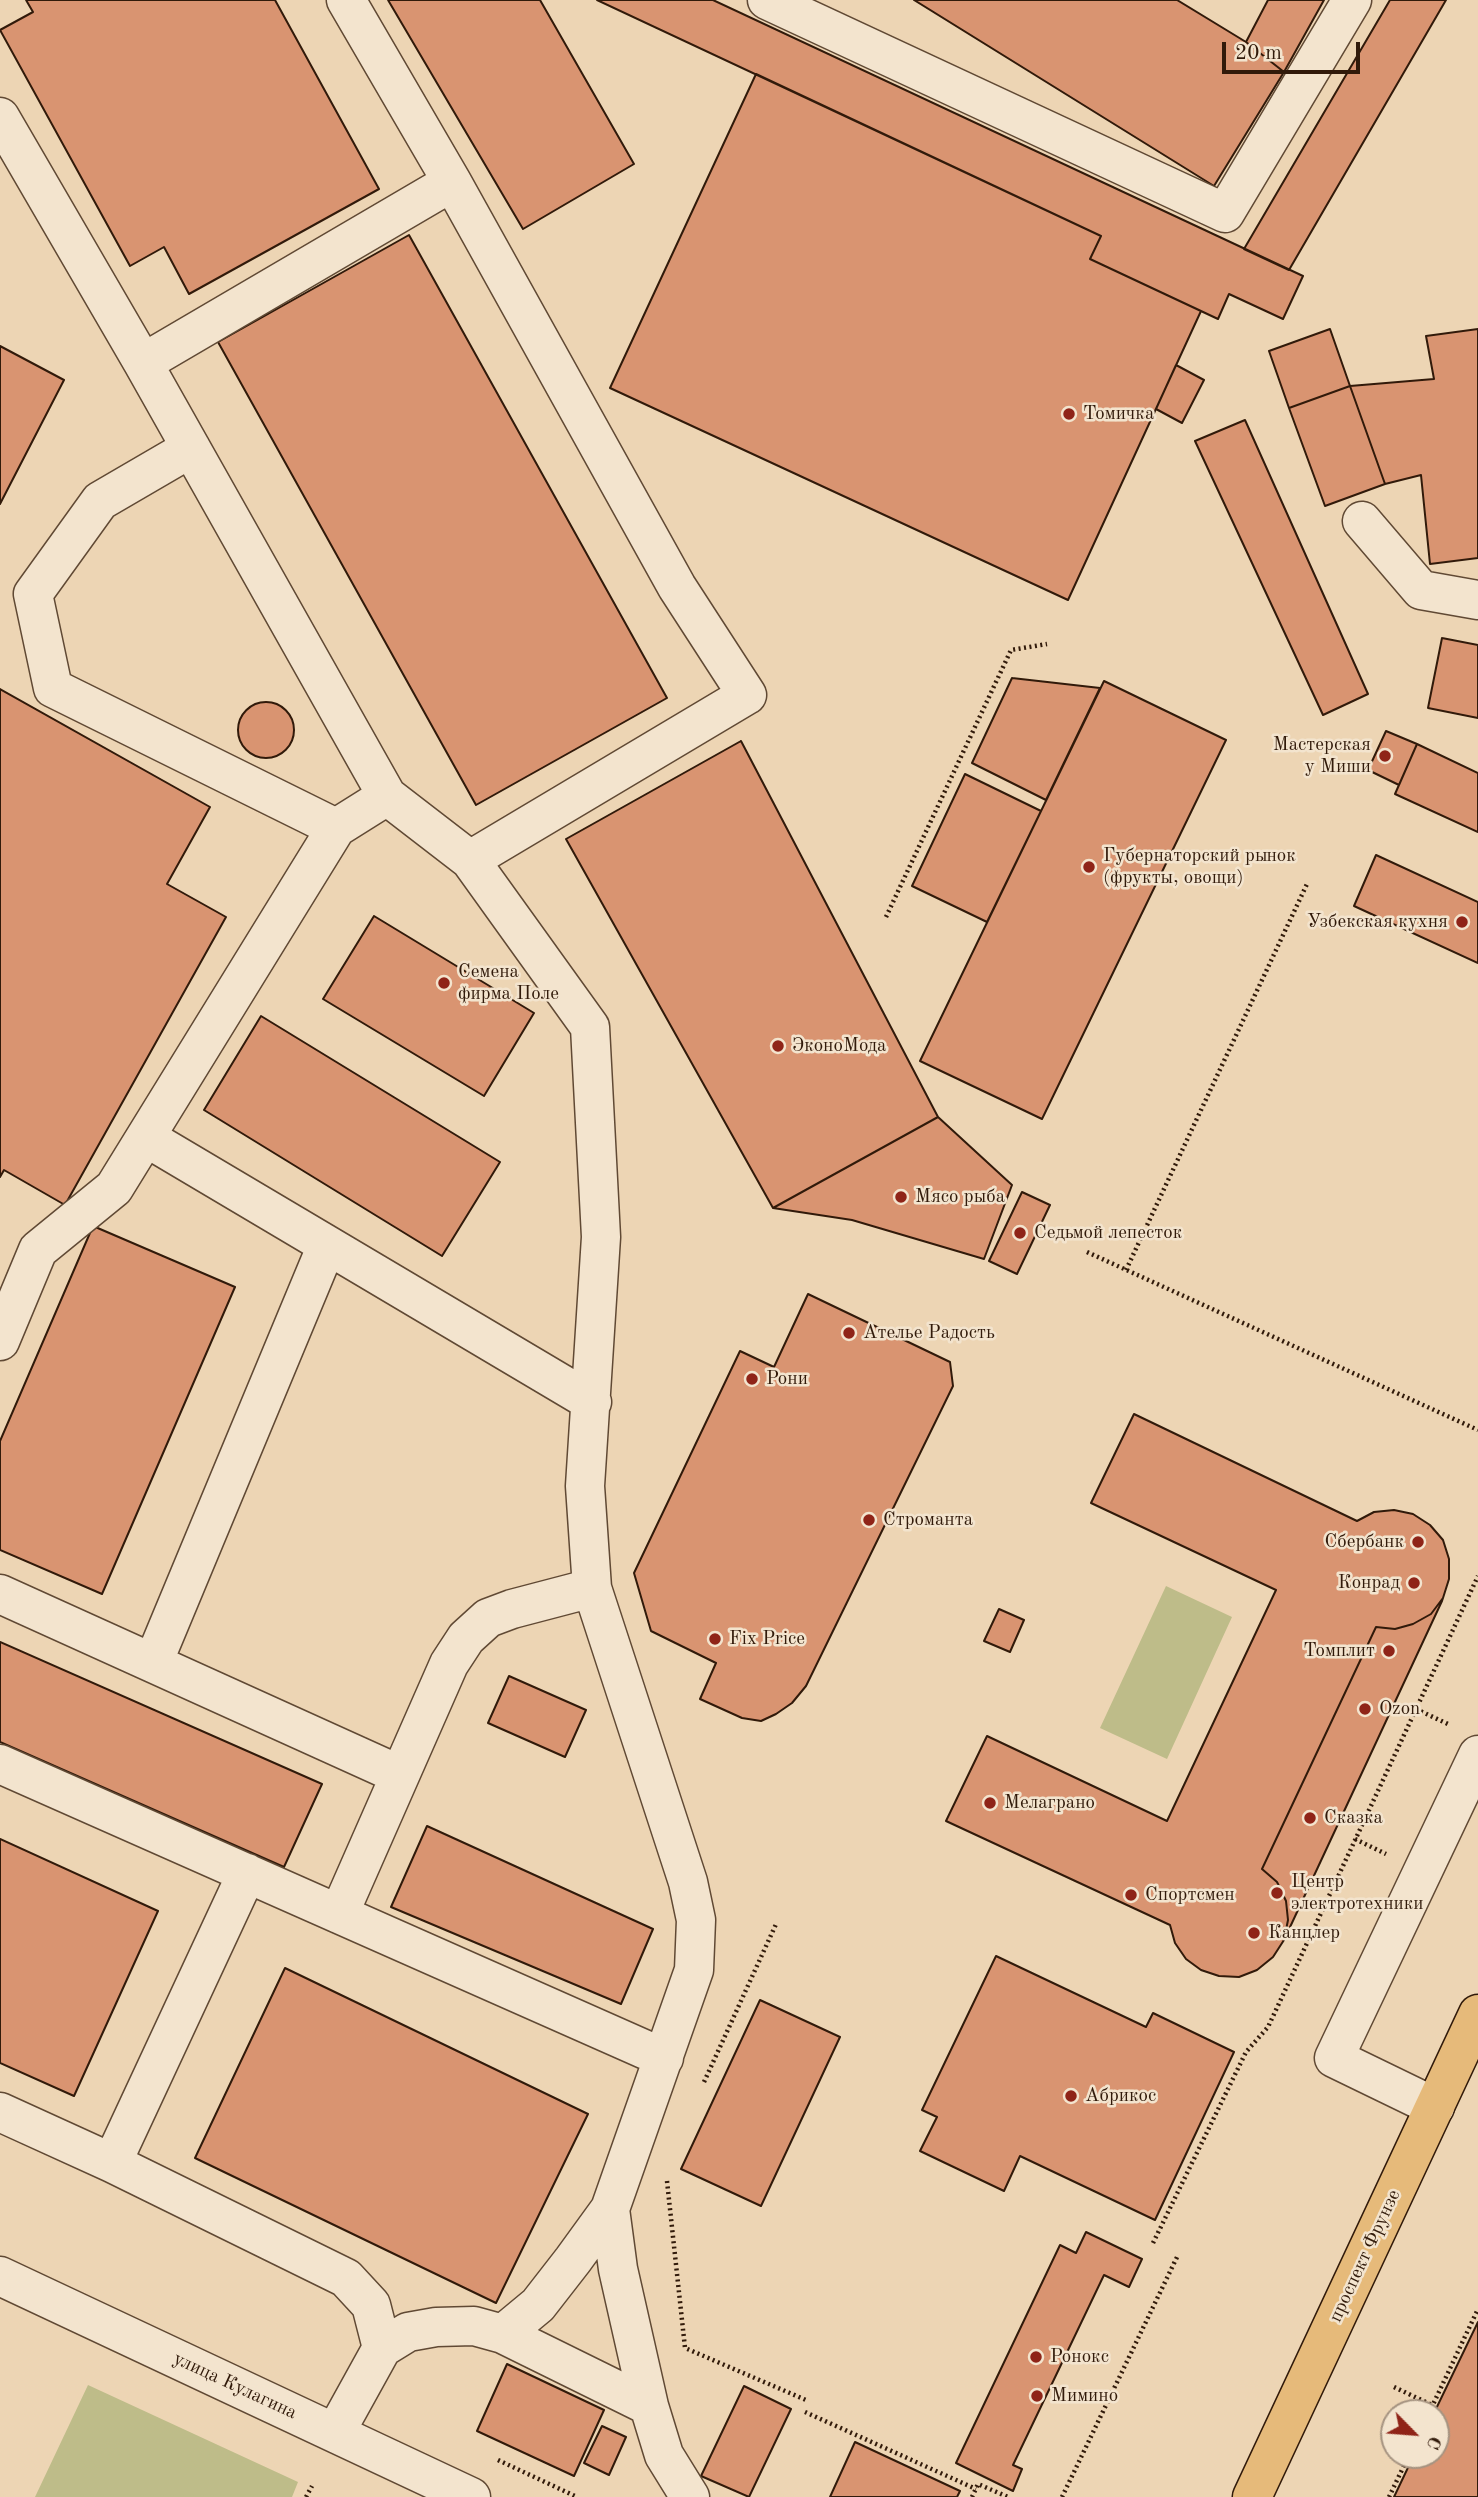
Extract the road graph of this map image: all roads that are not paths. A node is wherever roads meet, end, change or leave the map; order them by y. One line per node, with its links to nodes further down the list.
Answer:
1 (346, 0): 5 (street)
2 (767, 0): 3 (street)
3 (1352, 0)
4 (0, 117): 6 (street)
5 (452, 182): 6 (street); 12 (street)
6 (143, 363): 7 (street)
7 (191, 448): 10 (street); 11 (street)
8 (1362, 521): 9 (street)
9 (1478, 600)
10 (387, 796): 11 (street); 12 (street)
11 (336, 828): 13 (street)
12 (470, 860): 16 (street)
13 (147, 1138): 14 (street); 15 (street)
14 (327, 1245): 16 (street); 19 (street)
15 (0, 1341)
16 (592, 1402): 17 (street)
17 (592, 1588): 22 (street); 26 (street)
18 (0, 1594): 19 (street)
19 (153, 1663): 22 (street)
20 (1478, 1755): 27 (street)
21 (0, 1764): 23 (street)
22 (400, 1775): 24 (street)
23 (247, 1873): 24 (street); 29 (street)
24 (339, 1914): 26 (street)
25 (1478, 2014): 27 (main road, проспект Фрунзе)
26 (664, 2057): 30 (street)
27 (1435, 2107): 38 (main road, проспект Фрунзе)
28 (0, 2112): 29 (street)
29 (112, 2164): 33 (street)
30 (610, 2209): 32 (street); 34 (street)
31 (0, 2276): 35 (street, улица Кулагина)
32 (503, 2334): 33 (street); 34 (street)
33 (382, 2348): 35 (street)
34 (649, 2406): 37 (street)
35 (335, 2433): 36 (street, улица Кулагина)
36 (471, 2497)
37 (690, 2497)
38 (1252, 2497)

